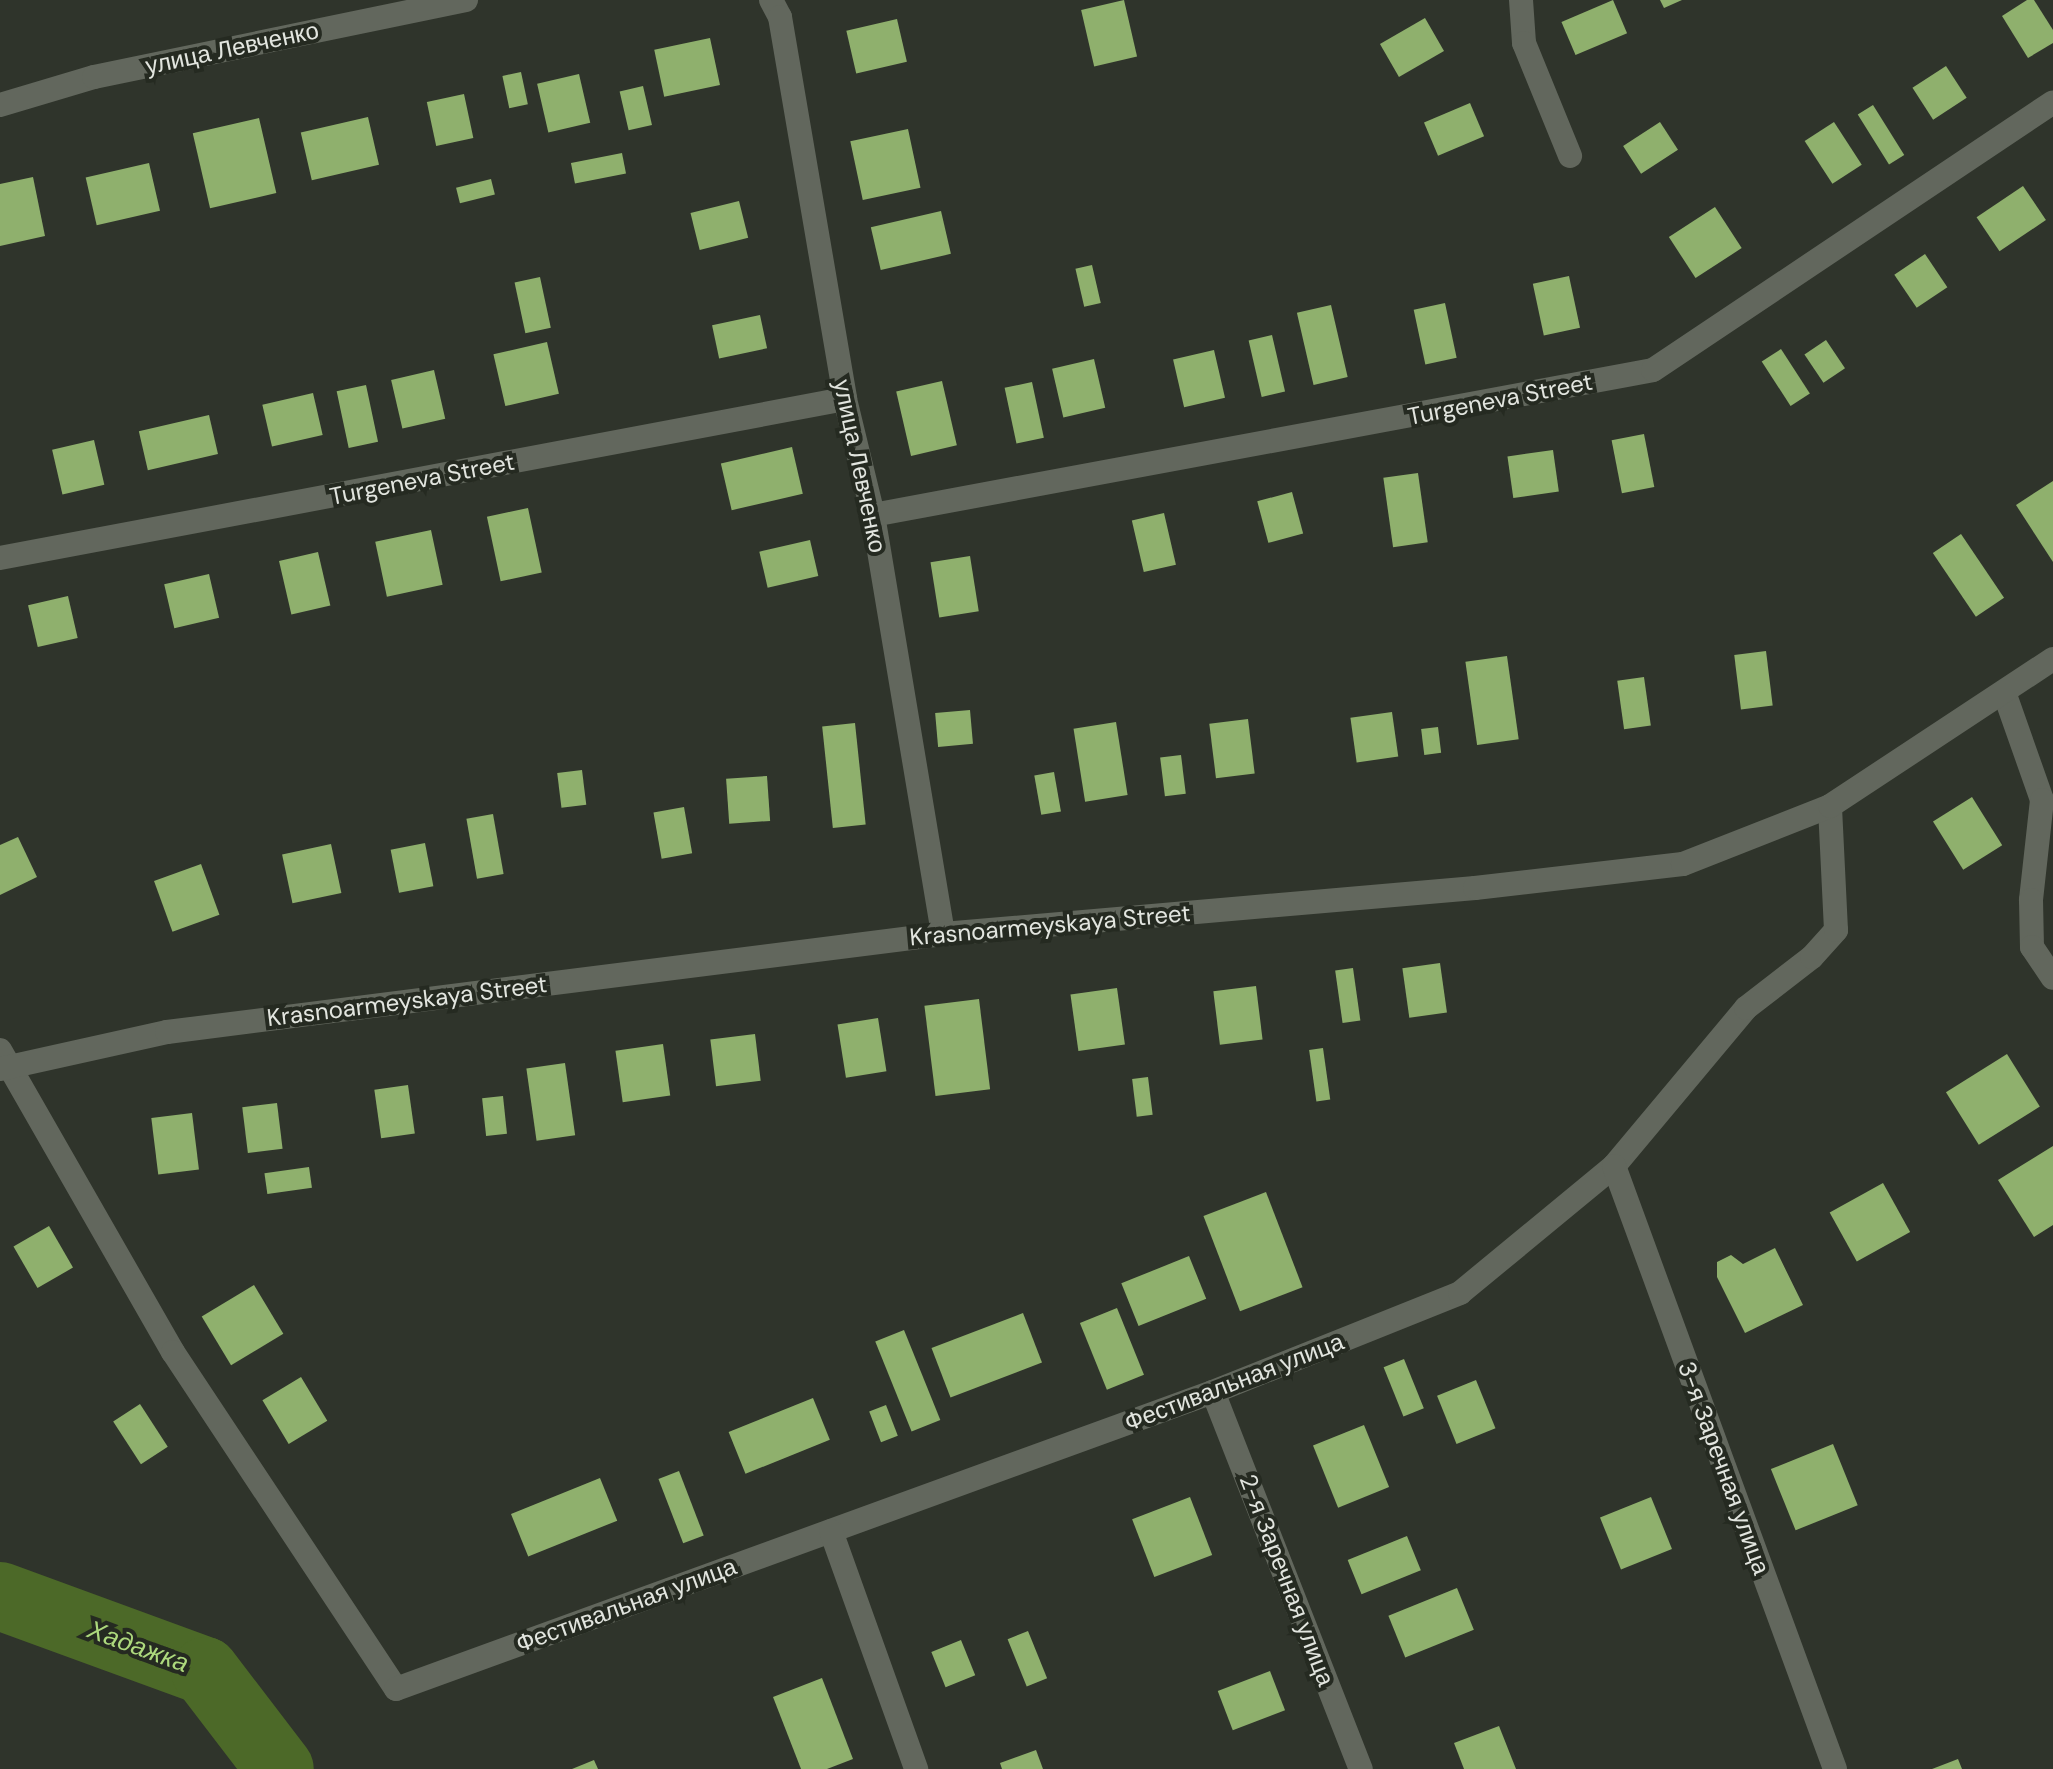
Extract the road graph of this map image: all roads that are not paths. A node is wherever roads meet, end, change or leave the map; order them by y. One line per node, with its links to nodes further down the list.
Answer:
1 (466, 0): 5 (street, улица Левченко)
2 (771, 0): 7 (street, улица Левченко)
3 (1521, 0): 6 (street)
4 (2053, 102): 8 (street, Turgeneva Street)
5 (0, 105)
6 (1570, 156)
7 (845, 399): 8 (street, улица Левченко); 9 (street, Turgeneva Street)
8 (873, 515): 13 (street, улица Левченко)
9 (0, 558)
10 (2053, 659): 11 (street, Krasnoarmeyskaya Street)
11 (2004, 692): 12 (street, Krasnoarmeyskaya Street); 14 (street)
12 (1830, 806): 13 (street, Krasnoarmeyskaya Street); 16 (street, Фестивальная улица)
13 (943, 934): 15 (street, Krasnoarmeyskaya Street)
14 (2053, 978)
15 (3, 1062): 18 (street, Фестивальная улица)
16 (1614, 1166): 17 (street, Фестивальная улица); 21 (street, 3-я Заречная улица)
17 (1213, 1392): 18 (street, Фестивальная улица); 20 (street, 2-я Заречная улица)
18 (831, 1531): 19 (street)
19 (916, 1769)
20 (1361, 1769)
21 (1835, 1769)

